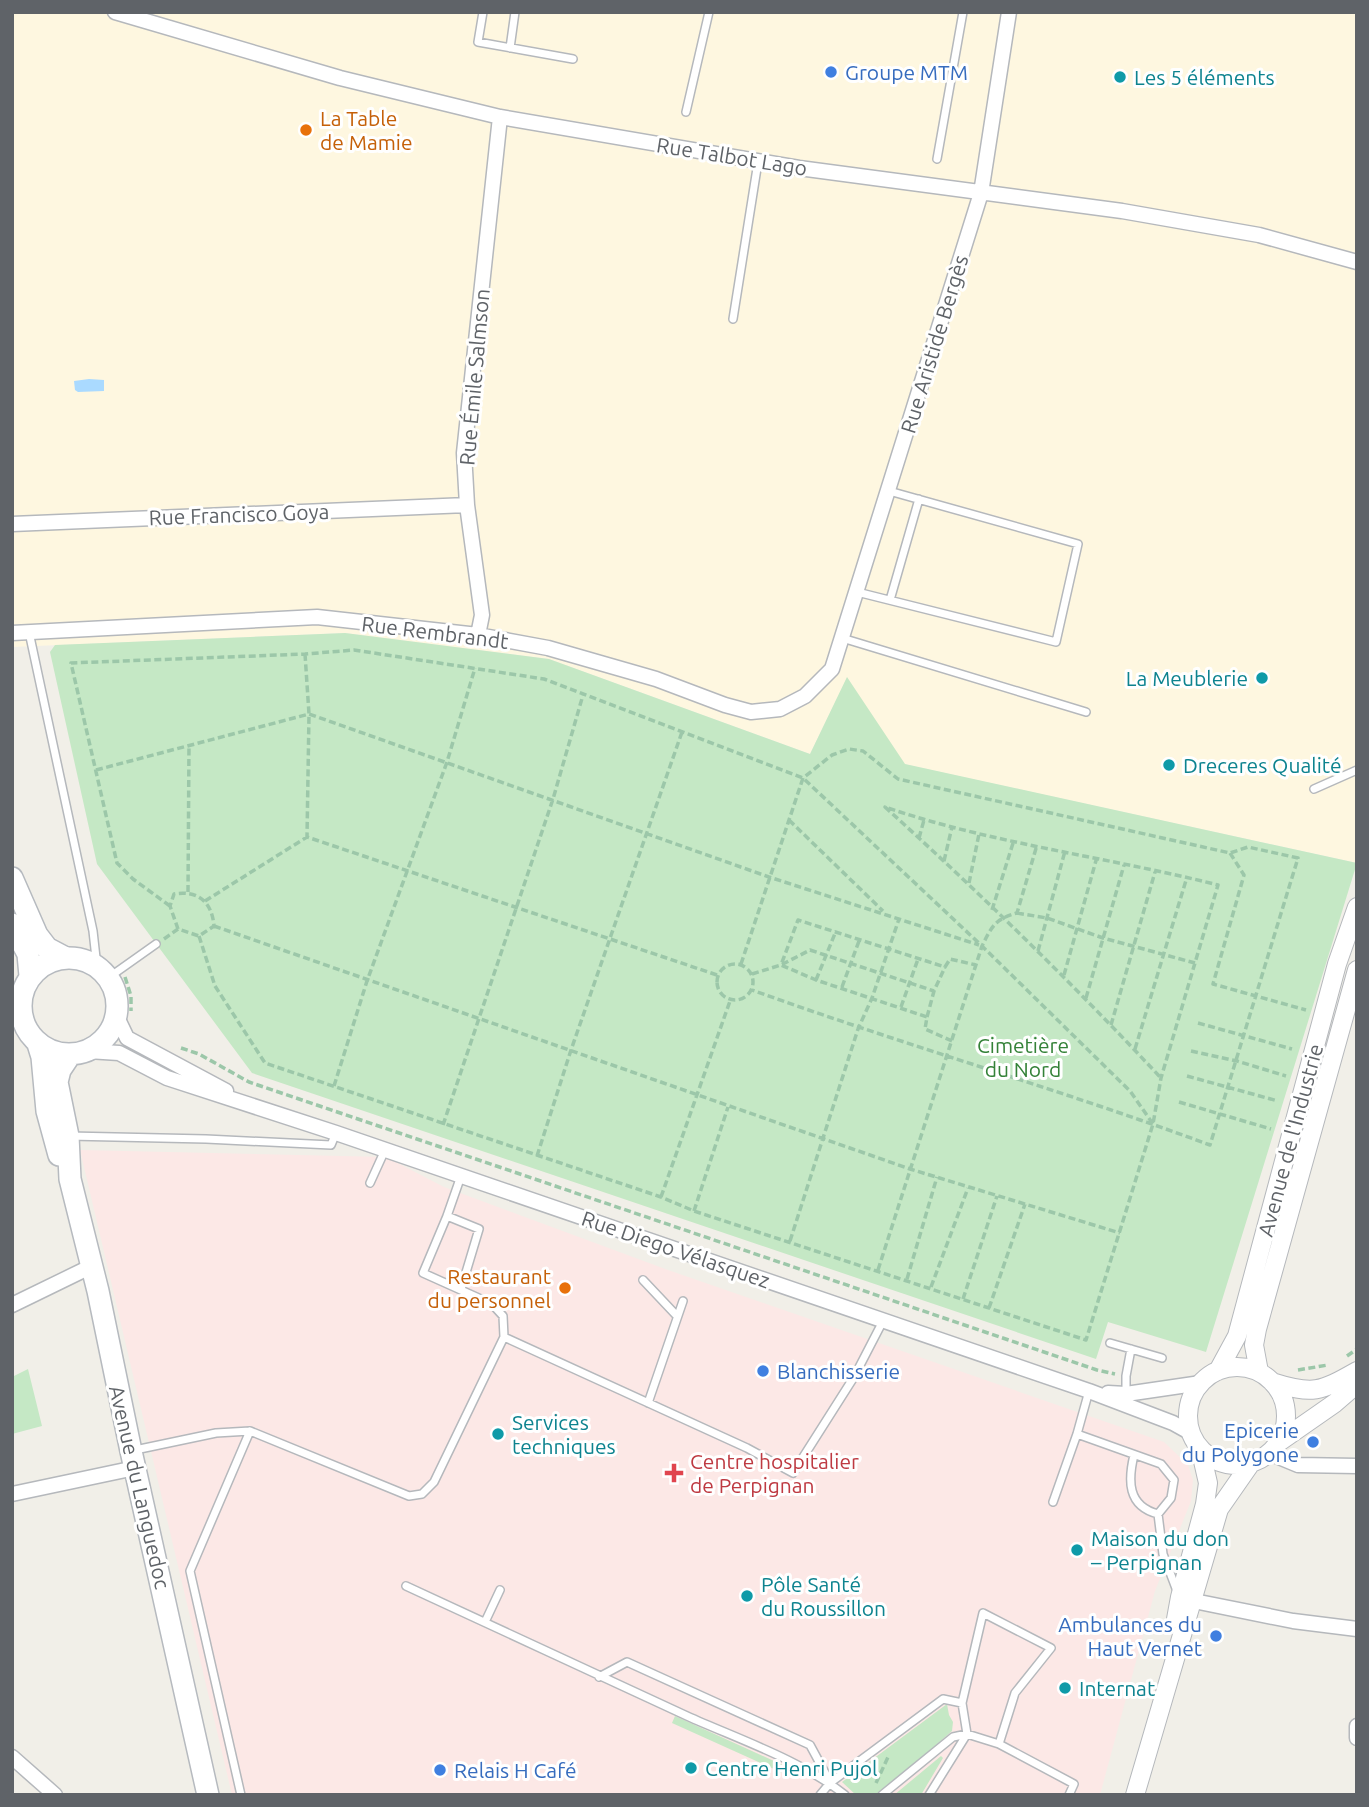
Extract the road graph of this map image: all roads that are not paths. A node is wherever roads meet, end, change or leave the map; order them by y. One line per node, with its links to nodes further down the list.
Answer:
1 (115, 12): 10 (street, Rue Talbot Lago)
2 (483, 12): 7 (lane)
3 (515, 12): 7 (lane)
4 (709, 12): 9 (lane)
5 (963, 12): 11 (lane)
6 (1009, 12): 13 (street, Rue Aristide Bergès)
7 (510, 48): 8 (lane)
8 (573, 59)
9 (687, 111)
10 (500, 117): 12 (street, Rue Talbot Lago); 18 (street, Rue Émile Salmson)
11 (937, 159)
12 (758, 161): 13 (street, Rue Talbot Lago); 15 (lane)
13 (981, 193): 14 (street, Rue Talbot Lago); 16 (street, Rue Aristide Bergès)
14 (1357, 262)
15 (733, 319)
16 (889, 491): 17 (lane); 20 (street, Rue Aristide Bergès)
17 (919, 499): 21 (lane); 21 (lane)
18 (467, 505): 19 (street, Rue Francisco Goya); 24 (street, Rue Émile Salmson)
19 (12, 524)
20 (856, 592): 21 (lane); 25 (street, Rue Aristide Bergès)
21 (890, 600)
22 (29, 632): 23 (street, Rue Rembrandt); 24 (street, Rue Rembrandt); 37 (lane)
23 (12, 633)
24 (478, 635): 26 (street, Rue Rembrandt)
25 (842, 638): 26 (street, Rue Aristide Bergès); 27 (lane)
26 (832, 669)
27 (1086, 712)
28 (1357, 770): 29 (lane)
29 (1314, 789)
30 (12, 878): 35 (main road)
31 (1357, 907): 33 (street, Avenue de l'Industrie)
32 (12, 924): 38 (main road)
33 (1353, 928): 41 (street, Avenue de l'Industrie)
34 (156, 944): 37 (lane)
35 (66, 958): 37 (main road); 38 (main road)
36 (1357, 970): 42 (street, Avenue de l'Industrie)
37 (108, 972): 40 (main road)
38 (30, 976): 39 (main road)
39 (16, 1011): 43 (main road)
40 (123, 1017): 44 (main road); 45 (street, Rue Diego Vélasquez)
41 (1318, 1032): 42 (street); 64 (street, Avenue de l'Industrie)
42 (1338, 1038): 66 (street, Avenue de l'Industrie)
43 (38, 1044): 44 (main road); 50 (main road, Avenue du Languedoc)
44 (79, 1053): 45 (street, Rue Diego Vélasquez); 47 (main road, Avenue du Languedoc)
45 (262, 1110): 46 (street, Rue Diego Vélasquez)
46 (336, 1133): 47 (lane); 48 (street, Rue Diego Vélasquez)
47 (68, 1136): 50 (main road, Avenue du Languedoc)
48 (385, 1150): 49 (street, Rue Diego Vélasquez); 51 (lane)
49 (461, 1176): 52 (lane); 59 (street, Rue Diego Vélasquez)
50 (70, 1179): 53 (main road, Avenue du Languedoc)
51 (370, 1183)
52 (447, 1216): 55 (lane); 55 (lane)
53 (90, 1267): 57 (street); 77 (main road, Avenue du Languedoc)
54 (643, 1280): 58 (lane)
55 (461, 1289): 60 (lane)
56 (683, 1301): 58 (lane)
57 (12, 1305)
58 (677, 1316): 71 (lane)
59 (883, 1321): 69 (street, Rue Diego Vélasquez); 71 (lane)
60 (504, 1337): 71 (lane); 72 (lane)
61 (1110, 1343): 62 (lane)
62 (1131, 1349): 63 (lane); 70 (lane)
63 (1162, 1357)
64 (1218, 1371): 66 (street); 67 (street)
65 (1357, 1371): 66 (street)
66 (1266, 1377): 75 (street)
67 (1201, 1383): 70 (street, Rue Diego Vélasquez); 74 (street)
68 (1357, 1384): 75 (street)
69 (1089, 1391): 70 (street, Rue Diego Vélasquez); 73 (lane); 74 (street, Rue Diego Vélasquez)
70 (1126, 1394)
71 (648, 1403)
72 (250, 1432): 77 (lane); 98 (lane)
73 (1077, 1434): 76 (lane); 81 (lane)
74 (1195, 1440): 78 (street); 85 (street)
75 (1274, 1448): 78 (street); 79 (street)
76 (1134, 1455): 82 (lane); 82 (lane)
77 (133, 1459): 80 (street); 97 (main road, Avenue du Languedoc)
78 (1251, 1463): 85 (street)
79 (1357, 1466)
80 (12, 1494)
81 (1053, 1502)
82 (1157, 1514): 85 (lane)
83 (406, 1586): 86 (lane)
84 (500, 1590): 86 (lane)
85 (1186, 1599): 87 (street); 104 (street)
86 (485, 1622): 88 (lane)
87 (1357, 1629)
88 (599, 1677): 95 (lane); 95 (lane)
89 (962, 1703): 91 (lane); 93 (lane); 95 (lane)
90 (1357, 1726): 92 (street)
91 (967, 1734): 93 (lane); 101 (lane); 102 (lane)
92 (1357, 1738)
93 (999, 1744): 103 (lane)
94 (12, 1757): 96 (street)
95 (830, 1783): 99 (lane); 100 (lane)
96 (55, 1795)
97 (208, 1795)
98 (241, 1795)
99 (820, 1795)
100 (845, 1795)
101 (882, 1795)
102 (929, 1795)
103 (1069, 1795)
104 (1135, 1795)

